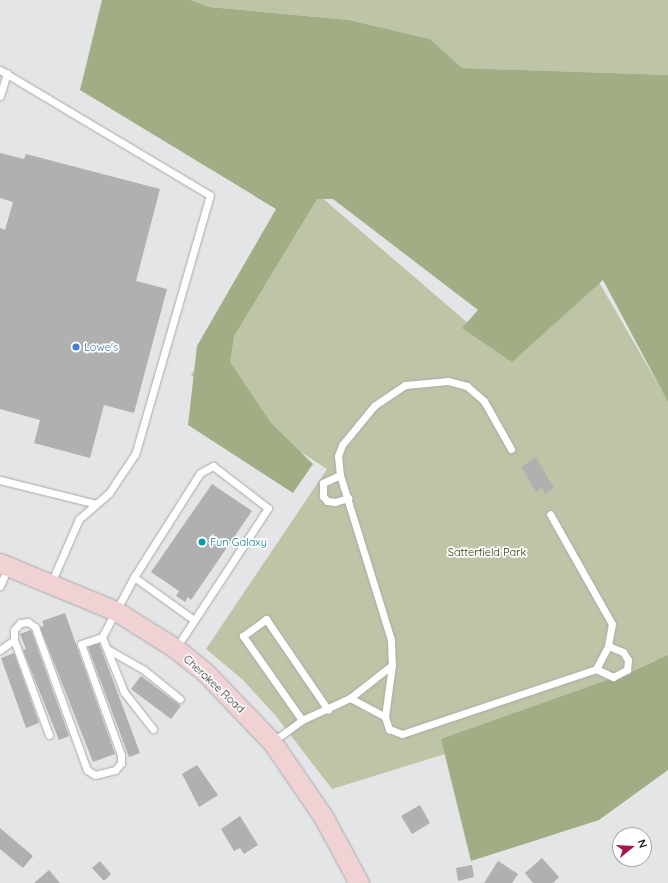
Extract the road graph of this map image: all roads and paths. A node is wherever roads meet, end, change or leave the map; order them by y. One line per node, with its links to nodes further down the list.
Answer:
1 (3, 71): 2 (lane); 7 (lane)
2 (0, 96)
3 (511, 449): 4 (lane)
4 (340, 475): 6 (lane); 6 (lane)
5 (0, 480): 7 (lane)
6 (348, 498): 21 (lane)
7 (96, 504): 11 (lane)
8 (550, 514): 17 (lane)
9 (4, 565): 11 (main road, Cherokee Road); 12 (lane)
10 (134, 577): 13 (lane); 14 (lane); 14 (lane)
11 (51, 583): 13 (main road, Cherokee Road)
12 (0, 586)
13 (116, 611): 15 (lane); 18 (main road, Cherokee Road)
14 (194, 620): 18 (lane)
15 (102, 637): 16 (lane); 20 (lane)
16 (14, 640): 19 (lane); 29 (lane)
17 (608, 646): 22 (lane); 22 (lane)
18 (175, 648): 30 (main road, Cherokee Road)
19 (0, 650)
20 (110, 650): 24 (lane); 28 (lane)
21 (392, 665): 23 (lane); 26 (lane)
22 (596, 669): 26 (lane)
23 (350, 698): 25 (lane); 26 (lane)
24 (180, 699)
25 (328, 710): 27 (lane); 27 (lane)
26 (384, 717)
27 (302, 720): 30 (lane)
28 (153, 729)
29 (49, 736)
30 (272, 742): 31 (main road, Cherokee Road)
31 (359, 883)

